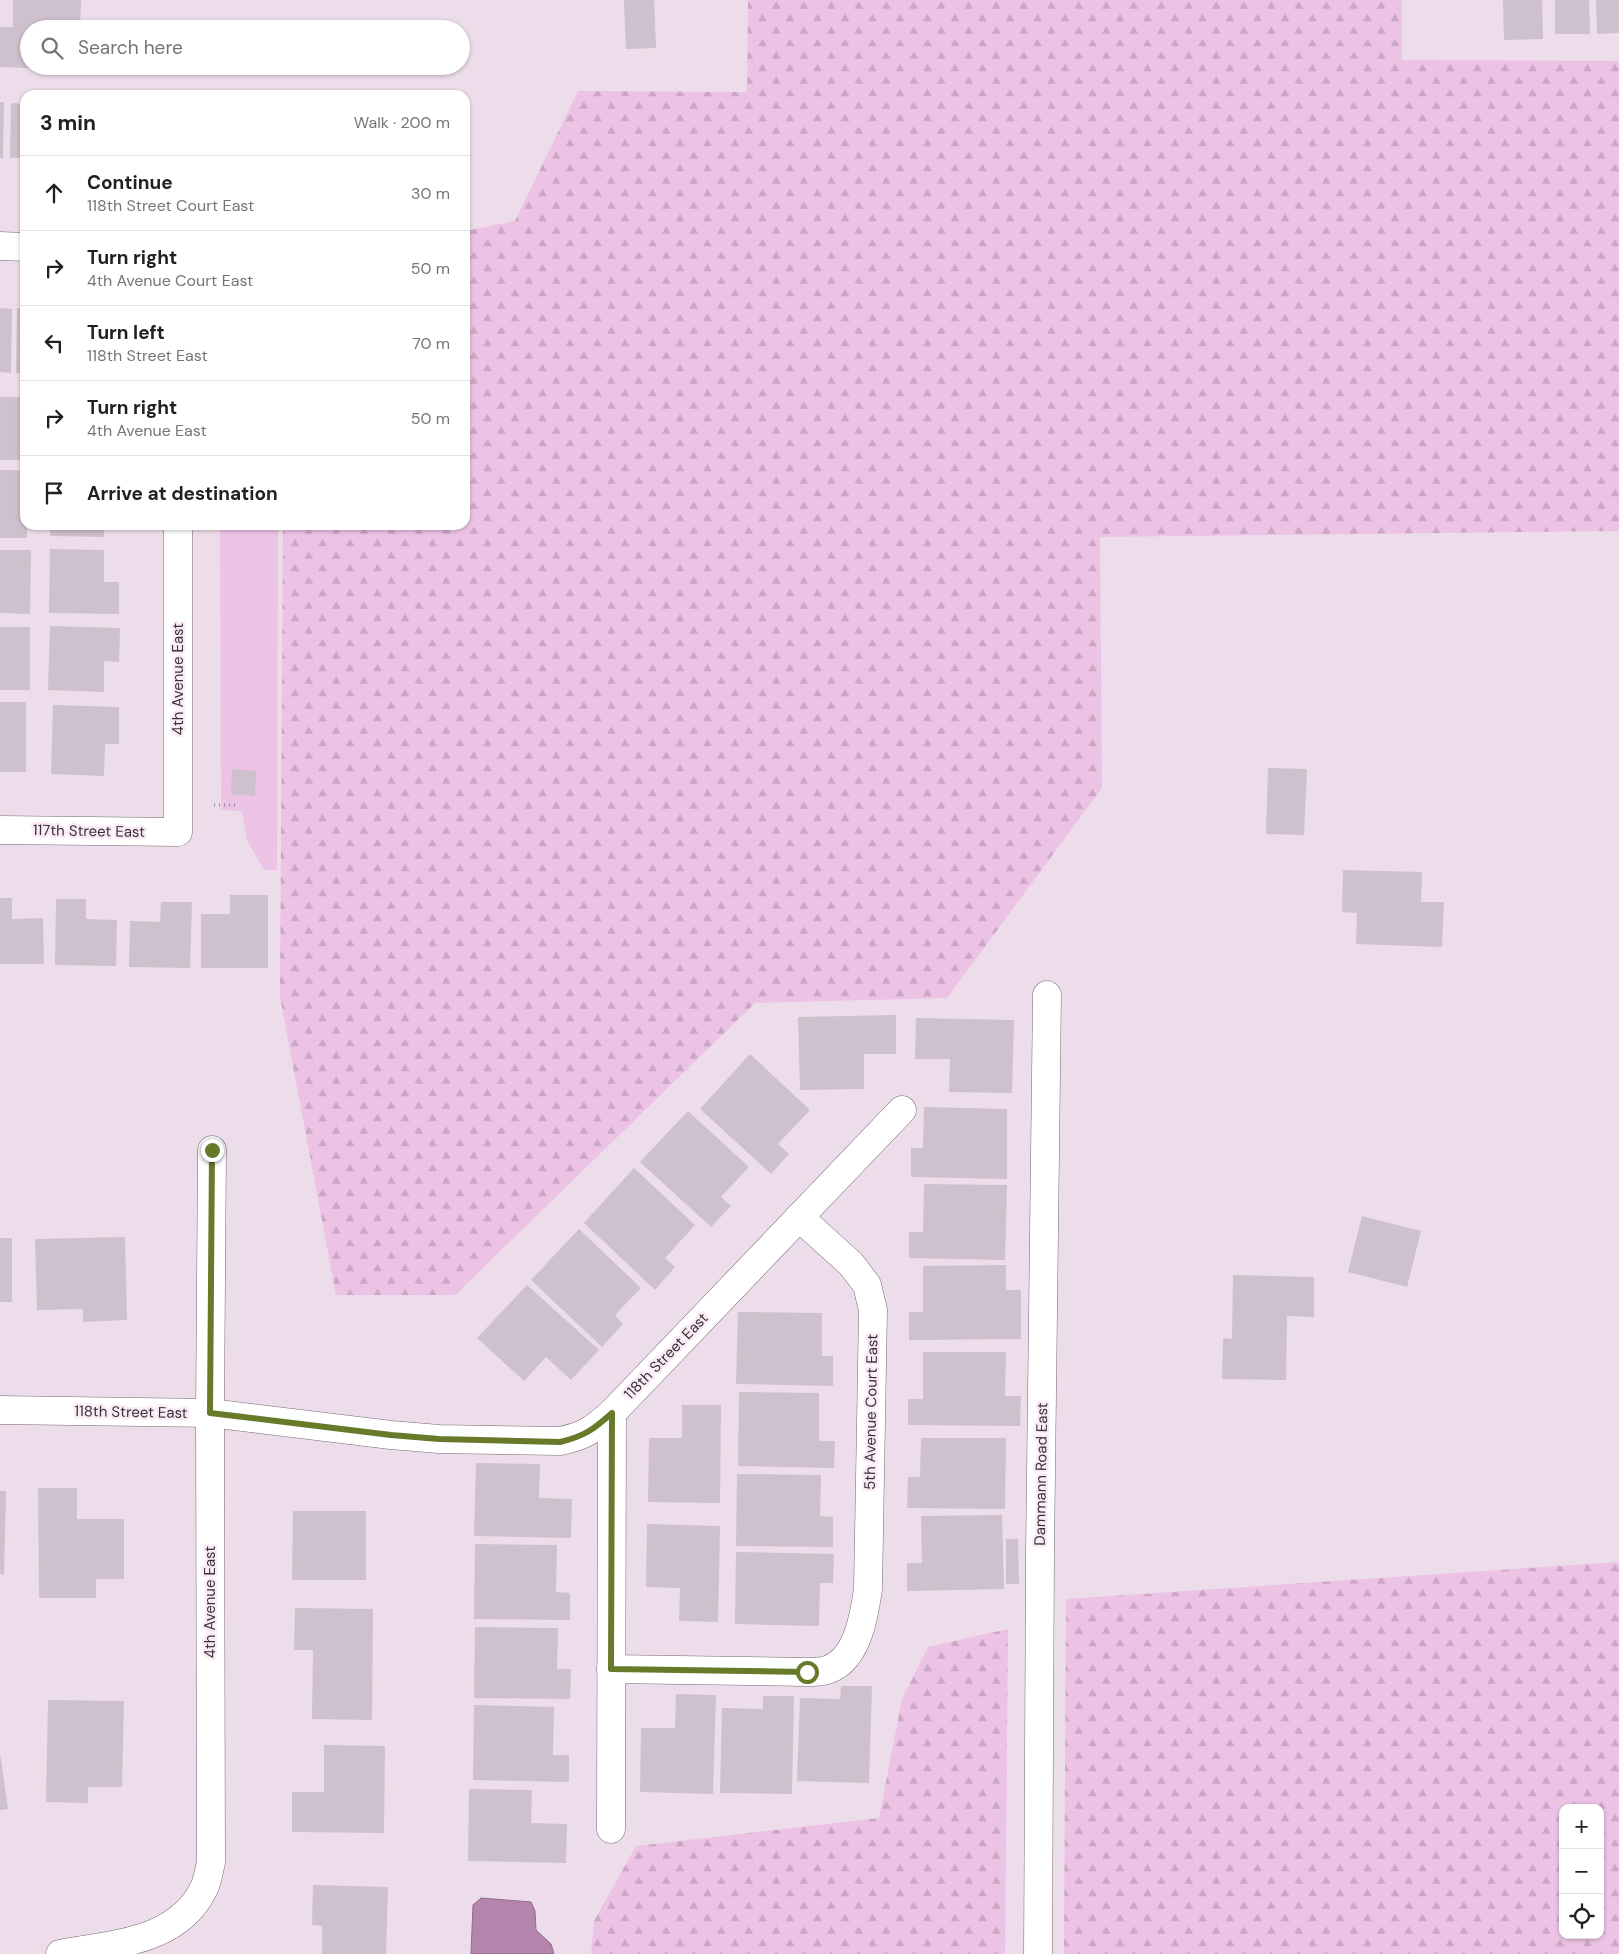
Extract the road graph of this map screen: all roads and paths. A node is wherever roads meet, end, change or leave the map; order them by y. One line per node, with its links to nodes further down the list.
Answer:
1 (0, 246): 2 (street)
2 (20, 247)
3 (178, 530): 7 (street, 4th Avenue East)
4 (214, 805): 5 (path)
5 (238, 805)
6 (0, 830): 7 (street, 117th Street East)
7 (178, 832)
8 (1047, 995): 18 (street, Dammann Road East)
9 (902, 1110): 11 (street, 118th Street East)
10 (212, 1150): 13 (street, 4th Avenue East)
11 (799, 1218): 14 (street, 118th Street East); 15 (street, 5th Avenue Court East)
12 (0, 1410): 13 (street, 118th Street East)
13 (210, 1413): 14 (street, 118th Street East); 17 (street, 4th Avenue East)
14 (612, 1413): 15 (street)
15 (611, 1669): 16 (street)
16 (611, 1829)
17 (60, 1954)
18 (1038, 1954)

